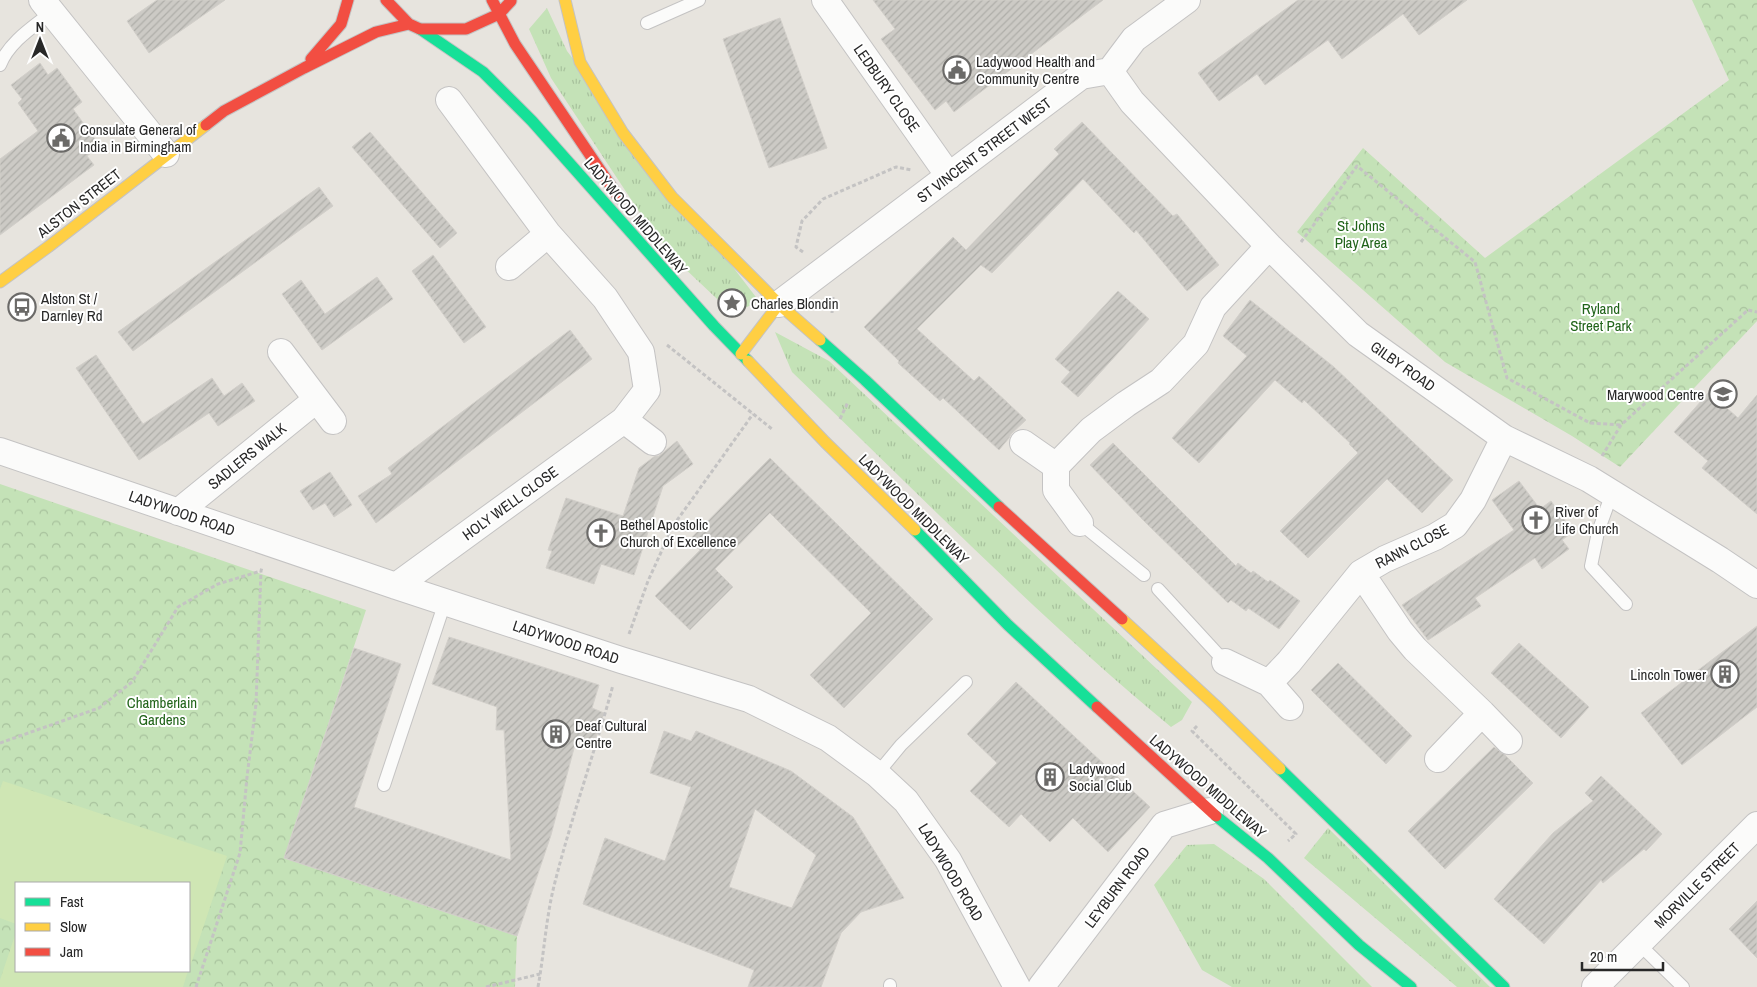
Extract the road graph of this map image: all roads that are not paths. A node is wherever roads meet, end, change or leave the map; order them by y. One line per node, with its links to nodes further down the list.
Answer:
1 (348, 0): 14 (main road, ALSTON STREET)
2 (386, 0): 12 (main road, LADYWOOD MIDDLEWAY)
3 (492, 0): 10 (main road)
4 (512, 0): 10 (main road)
5 (565, 0): 24 (main road)
6 (699, 0): 11 (lane)
7 (825, 0): 18 (street, LEDBURY CLOSE)
8 (1187, 0): 15 (street)
9 (47, 6): 13 (lane); 17 (street)
10 (499, 14): 12 (main road, ALSTON STREET); 23 (main road)
11 (646, 23)
12 (415, 27): 14 (main road, ALSTON STREET); 23 (main road, LADYWOOD MIDDLEWAY)
13 (0, 65)
14 (304, 68): 17 (main road, ALSTON STREET)
15 (1110, 71): 18 (street, ST VINCENT STREET WEST); 20 (street, GILBY ROAD)
16 (450, 100): 19 (street, HOLY WELL CLOSE)
17 (166, 154): 22 (main road, ALSTON STREET)
18 (949, 176): 24 (street, ST VINCENT STREET WEST)
19 (548, 234): 21 (street); 28 (street, HOLY WELL CLOSE)
20 (1277, 255): 30 (street, GILBY ROAD); 34 (street)
21 (509, 267)
22 (0, 282)
23 (687, 296): 26 (main road, LADYWOOD MIDDLEWAY)
24 (779, 304): 26 (main road); 60 (main road)
25 (281, 352): 27 (street)
26 (741, 354): 54 (main road, LADYWOOD MIDDLEWAY)
27 (316, 400): 29 (street); 36 (street, SADLERS WALK)
28 (624, 420): 31 (street); 41 (street, HOLY WELL CLOSE)
29 (333, 421)
30 (1504, 438): 35 (street, GILBY ROAD); 38 (street, RANN CLOSE)
31 (653, 442)
32 (1023, 444): 34 (street)
33 (0, 451): 36 (street, LADYWOOD ROAD)
34 (1056, 466): 37 (street)
35 (1612, 493): 40 (street, GILBY ROAD); 44 (lane)
36 (178, 512): 41 (street, LADYWOOD ROAD)
37 (1080, 523): 39 (lane)
38 (1361, 573): 47 (street, RANN CLOSE); 49 (street, RANN CLOSE)
39 (1144, 575)
40 (1757, 585)
41 (396, 586): 43 (street, LADYWOOD ROAD)
42 (1158, 589): 45 (lane)
43 (445, 602): 52 (street, LADYWOOD ROAD); 53 (lane)
44 (1626, 604)
45 (1225, 662): 47 (street)
46 (966, 682): 52 (lane)
47 (1269, 683): 48 (street)
48 (1290, 707)
49 (1482, 712): 50 (street, RANN CLOSE); 51 (street)
50 (1509, 741)
51 (1438, 759)
52 (877, 774): 57 (street, LADYWOOD ROAD)
53 (384, 785)
54 (1210, 811): 58 (street, LEYBURN ROAD); 59 (main road, LADYWOOD MIDDLEWAY)
55 (1757, 824): 56 (street, MORVILLE STREET)
56 (1639, 944): 61 (street, MORVILLE STREET); 62 (lane)
57 (1017, 987)
58 (1041, 987)
59 (1410, 987)
60 (1504, 987)
61 (1595, 987)
62 (1683, 987)

